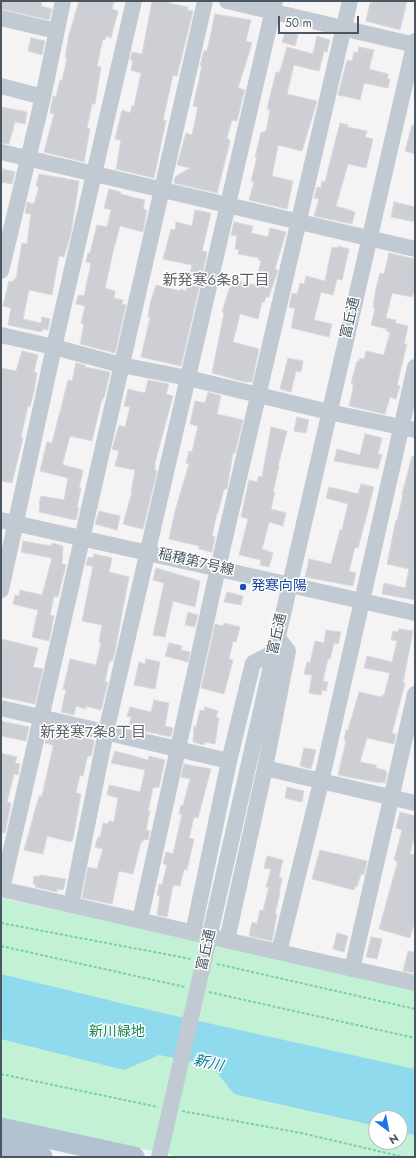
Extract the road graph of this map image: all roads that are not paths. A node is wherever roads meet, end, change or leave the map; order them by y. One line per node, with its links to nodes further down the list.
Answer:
1 (63, 1): 9 (street)
2 (134, 1): 15 (street)
3 (206, 1): 16 (street)
4 (228, 1): 6 (street)
5 (350, 1): 8 (street)
6 (273, 6): 8 (street); 17 (street)
7 (1, 18): 9 (street)
8 (344, 28): 10 (street); 18 (street)
9 (56, 31): 12 (street)
10 (415, 44): 20 (street, 富丘通)
11 (1, 86): 12 (street)
12 (43, 97): 14 (street)
13 (1, 152): 14 (street)
14 (28, 159): 15 (street); 19 (street)
15 (95, 174): 16 (street); 24 (street)
16 (162, 189): 17 (street); 25 (street)
17 (228, 205): 18 (street); 27 (street)
18 (299, 222): 20 (street); 28 (street)
19 (6, 225): 22 (street)
20 (369, 239): 21 (street); 29 (street, 富丘通)
21 (415, 249)
22 (1, 271)
23 (1, 335): 24 (street)
24 (54, 347): 25 (street); 31 (street)
25 (121, 366): 27 (street); 32 (street)
26 (415, 367): 30 (street)
27 (188, 378): 28 (street); 33 (street)
28 (259, 395): 29 (street); 34 (street)
29 (329, 412): 30 (street); 35 (street, 富丘通)
30 (408, 428): 37 (street)
31 (9, 522): 32 (street, 稲積第7号線); 36 (street)
32 (82, 538): 33 (street, 稲積第7号線); 42 (street)
33 (149, 552): 34 (street, 稲積第7号線); 43 (street)
34 (218, 568): 35 (street, 稲積第7号線); 44 (street)
35 (289, 585): 37 (street, 稲積第7号線); 39 (street, 富丘通)
36 (1, 590)
37 (361, 602): 38 (street, 稲積第7号線); 47 (street)
38 (415, 613)
39 (276, 645): 45 (street); 46 (street); 62 (street, 富丘通, bridge)
40 (415, 694): 48 (street)
41 (1, 708): 42 (street)
42 (42, 717): 43 (street); 50 (street)
43 (106, 732): 44 (street); 51 (street)
44 (179, 749): 45 (street); 52 (street)
45 (229, 761): 53 (street)
46 (265, 768): 47 (street); 54 (street)
47 (321, 782): 48 (street); 55 (street)
48 (391, 797): 49 (street); 56 (street)
49 (415, 803)
50 (2, 889): 51 (street)
51 (71, 905): 52 (street)
52 (140, 920): 53 (street)
53 (193, 933): 54 (street)
54 (227, 940): 55 (street)
55 (280, 952): 56 (street)
56 (352, 969): 57 (street)
57 (415, 983)
58 (1, 1128): 61 (main road)
59 (1, 1148): 60 (main road)
60 (42, 1157)
61 (134, 1157)
62 (159, 1157)

